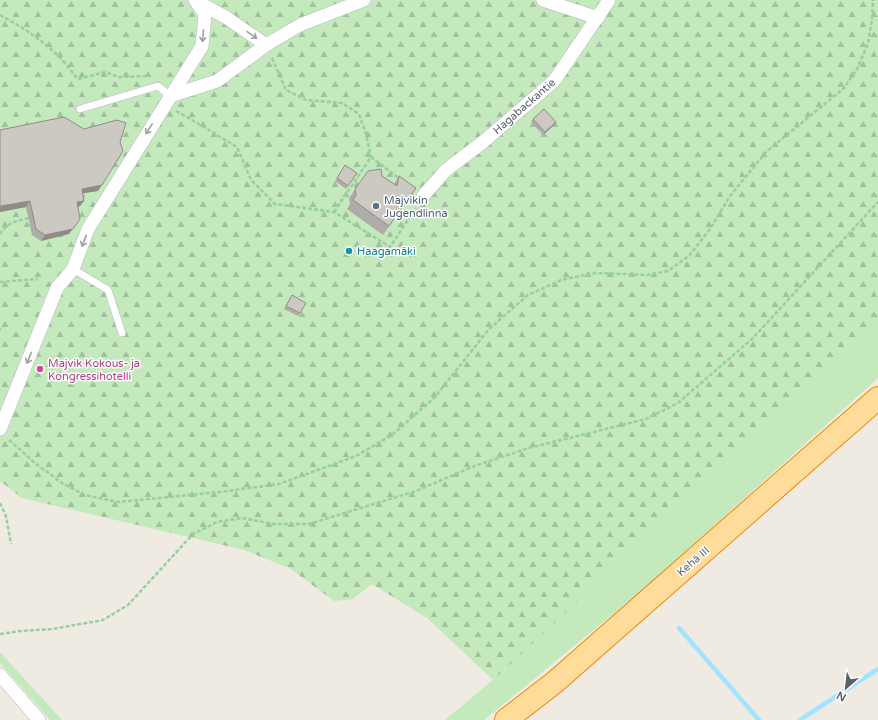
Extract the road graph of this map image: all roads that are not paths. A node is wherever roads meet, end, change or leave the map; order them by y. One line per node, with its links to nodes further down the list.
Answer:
1 (195, 0): 6 (street, one-way to 6); 7 (street, one-way to 7)
2 (364, 0): 6 (street)
3 (543, 0): 5 (street)
4 (609, 0): 5 (street, Hagabackantie)
5 (598, 18): 9 (street, Hagabackantie)
6 (266, 45): 7 (street)
7 (167, 100): 8 (lane); 10 (street, one-way to 10)
8 (80, 109)
9 (423, 196)
10 (73, 269): 11 (lane); 13 (street, one-way to 13)
11 (122, 333)
12 (878, 398): 17 (highway, Kehä III)
13 (3, 433)
14 (0, 675): 15 (street)
15 (5, 687): 16 (street)
16 (39, 720)
17 (506, 720)

